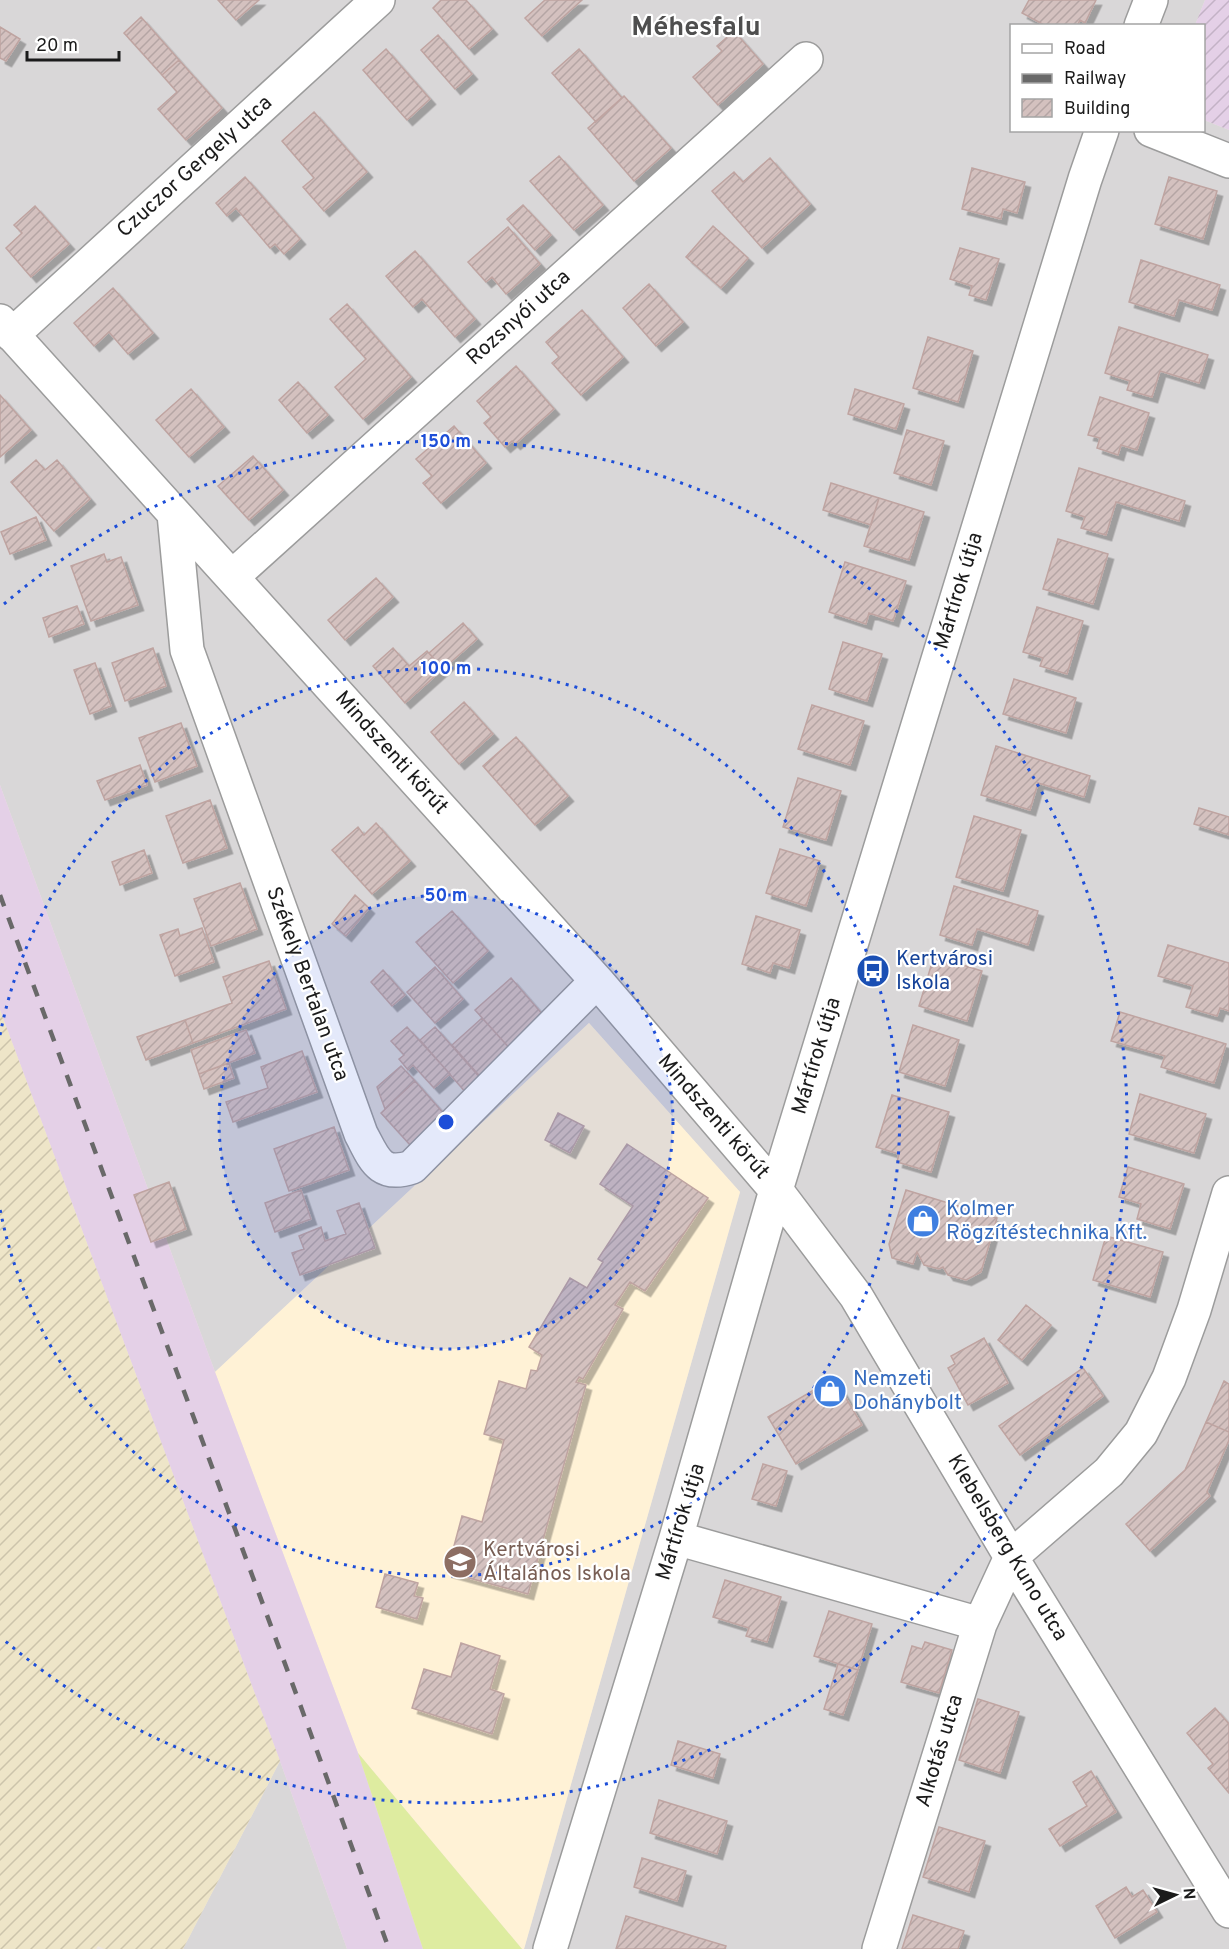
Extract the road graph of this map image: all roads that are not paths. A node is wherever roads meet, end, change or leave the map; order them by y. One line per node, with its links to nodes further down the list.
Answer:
1 (378, 0): 8 (street, Czuczor Gergely utca)
2 (1151, 0): 3 (street)
3 (1142, 24)
4 (806, 59): 10 (street, Rozsnyói utca)
5 (1101, 132): 12 (street, Mártírok útja)
6 (1156, 132): 7 (street)
7 (1229, 161)
8 (6, 328): 9 (street, Mindszenti körút)
9 (174, 513): 10 (street, Mindszenti körút); 11 (street, Székely Bertalan utca)
10 (232, 577): 11 (street, Mindszenti körút)
11 (597, 981): 12 (street, Mindszenti körút)
12 (776, 1190): 14 (street, Mártírok útja); 15 (street, Klebelsberg Kuno utca)
13 (1229, 1193): 15 (street)
14 (676, 1538): 16 (street); 18 (street, Mártírok útja)
15 (1011, 1557): 16 (street, Alkotás utca); 17 (street, Klebelsberg Kuno utca)
16 (980, 1624): 19 (street, Alkotás utca)
17 (1229, 1911)
18 (550, 1949)
19 (879, 1949)

